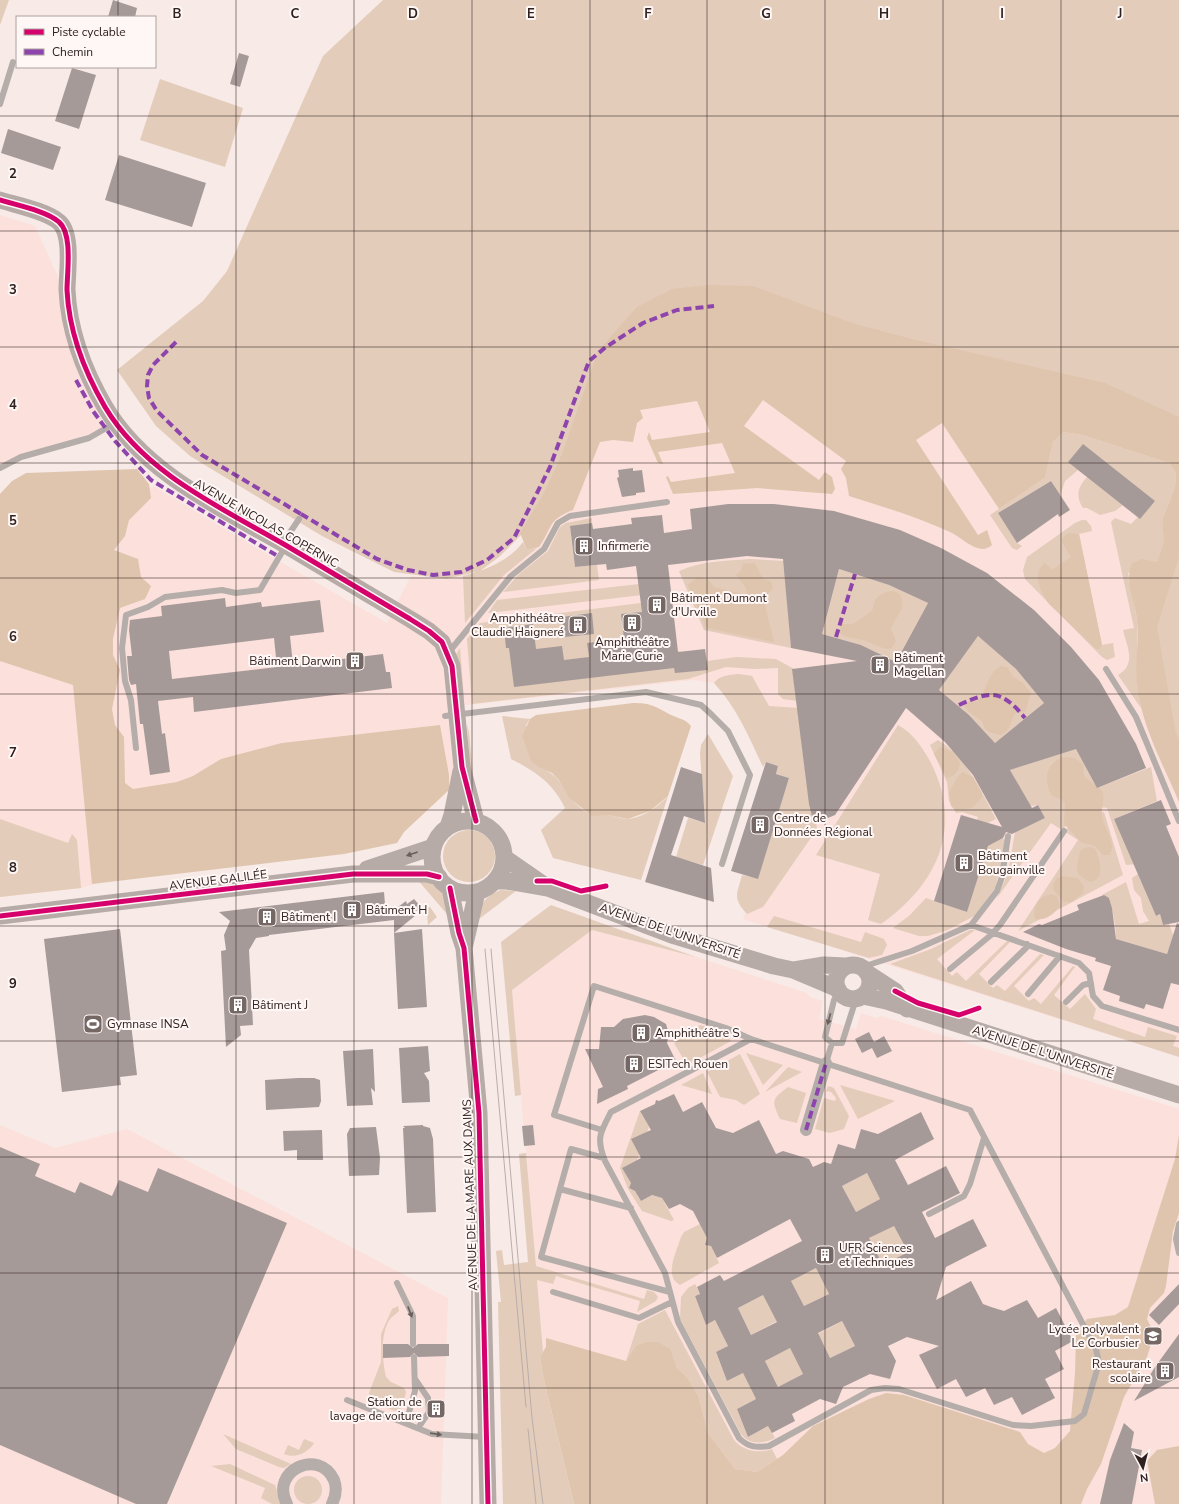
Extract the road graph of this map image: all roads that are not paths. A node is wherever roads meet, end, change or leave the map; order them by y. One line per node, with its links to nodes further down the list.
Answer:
1 (13, 62): 2 (lane)
2 (0, 104)
3 (0, 200): 4 (street, AVENUE NICOLAS COPERNIC)
4 (116, 422): 5 (lane); 8 (street, AVENUE NICOLAS COPERNIC)
5 (0, 468)
6 (667, 502): 9 (lane)
7 (299, 519): 8 (lane)
8 (284, 545): 9 (street, AVENUE NICOLAS COPERNIC); 12 (lane)
9 (448, 653): 11 (street, AVENUE NICOLAS COPERNIC)
10 (1106, 670): 15 (lane)
11 (451, 715): 13 (street, AVENUE NICOLAS COPERNIC); 21 (lane)
12 (136, 748)
13 (462, 766): 14 (street, AVENUE NICOLAS COPERNIC); 16 (street, AVENUE NICOLAS COPERNIC)
14 (476, 821): 16 (street); 20 (street)
15 (1179, 821)
16 (448, 827): 19 (street)
17 (1064, 831): 29 (lane)
18 (1008, 836): 28 (lane)
19 (434, 847): 22 (street, AVENUE GALILÉE, one-way to 22); 24 (street)
20 (505, 858): 23 (street); 25 (street, AVENUE DE L'UNIVERSITÉ)
21 (722, 864)
22 (353, 874): 24 (street, AVENUE GALILÉE); 27 (street, AVENUE GALILÉE)
23 (495, 881): 25 (street, AVENUE DE L'UNIVERSITÉ); 26 (street)
24 (444, 882): 26 (street); 31 (street, AVENUE DE LA MARE AUX DAIMS)
25 (548, 888): 35 (street, AVENUE DE L'UNIVERSITÉ)
26 (477, 892): 31 (street, AVENUE DE LA MARE AUX DAIMS)
27 (0, 916)
28 (971, 925): 29 (lane); 33 (lane)
29 (992, 932): 30 (lane); 34 (lane)
30 (1028, 944): 32 (lane); 36 (lane)
31 (464, 948): 67 (street, AVENUE DE LA MARE AUX DAIMS)
32 (1060, 956): 37 (lane); 39 (lane)
33 (858, 969): 35 (street, AVENUE DE L'UNIVERSITÉ); 38 (street); 40 (street); 42 (street)
34 (950, 969)
35 (793, 970): 38 (street, AVENUE DE L'UNIVERSITÉ)
36 (991, 982)
37 (1091, 983): 41 (lane); 43 (lane)
38 (839, 991): 40 (street); 45 (lane, one-way to 45)
39 (1028, 994)
40 (859, 997): 42 (street, AVENUE DE L'UNIVERSITÉ); 45 (lane)
41 (1066, 1002)
42 (907, 1009): 47 (street, AVENUE DE L'UNIVERSITÉ)
43 (1179, 1030)
44 (751, 1039): 46 (lane); 48 (lane); 48 (lane)
45 (832, 1043): 46 (lane)
46 (826, 1063): 49 (street); 50 (lane)
47 (1179, 1095)
48 (602, 1130): 51 (lane)
49 (806, 1130)
50 (984, 1138): 54 (lane); 60 (lane)
51 (604, 1158): 52 (lane); 53 (lane)
52 (560, 1189): 53 (lane); 59 (lane)
53 (630, 1208): 59 (lane)
54 (929, 1214)
55 (1179, 1224): 56 (lane)
56 (1179, 1253)
57 (397, 1283): 61 (lane, one-way to 61)
58 (553, 1292): 60 (lane)
59 (670, 1292): 60 (lane)
60 (672, 1302)
61 (413, 1344)
62 (414, 1357): 63 (lane)
63 (415, 1379): 65 (lane); 66 (lane)
64 (347, 1400): 65 (lane)
65 (406, 1423): 66 (lane)
66 (418, 1428): 67 (lane, one-way to 67)
67 (487, 1445): 70 (street, AVENUE DE LA MARE AUX DAIMS); 71 (street)
68 (287, 1504): 69 (street)
69 (332, 1504)
70 (488, 1504)
71 (492, 1504)

